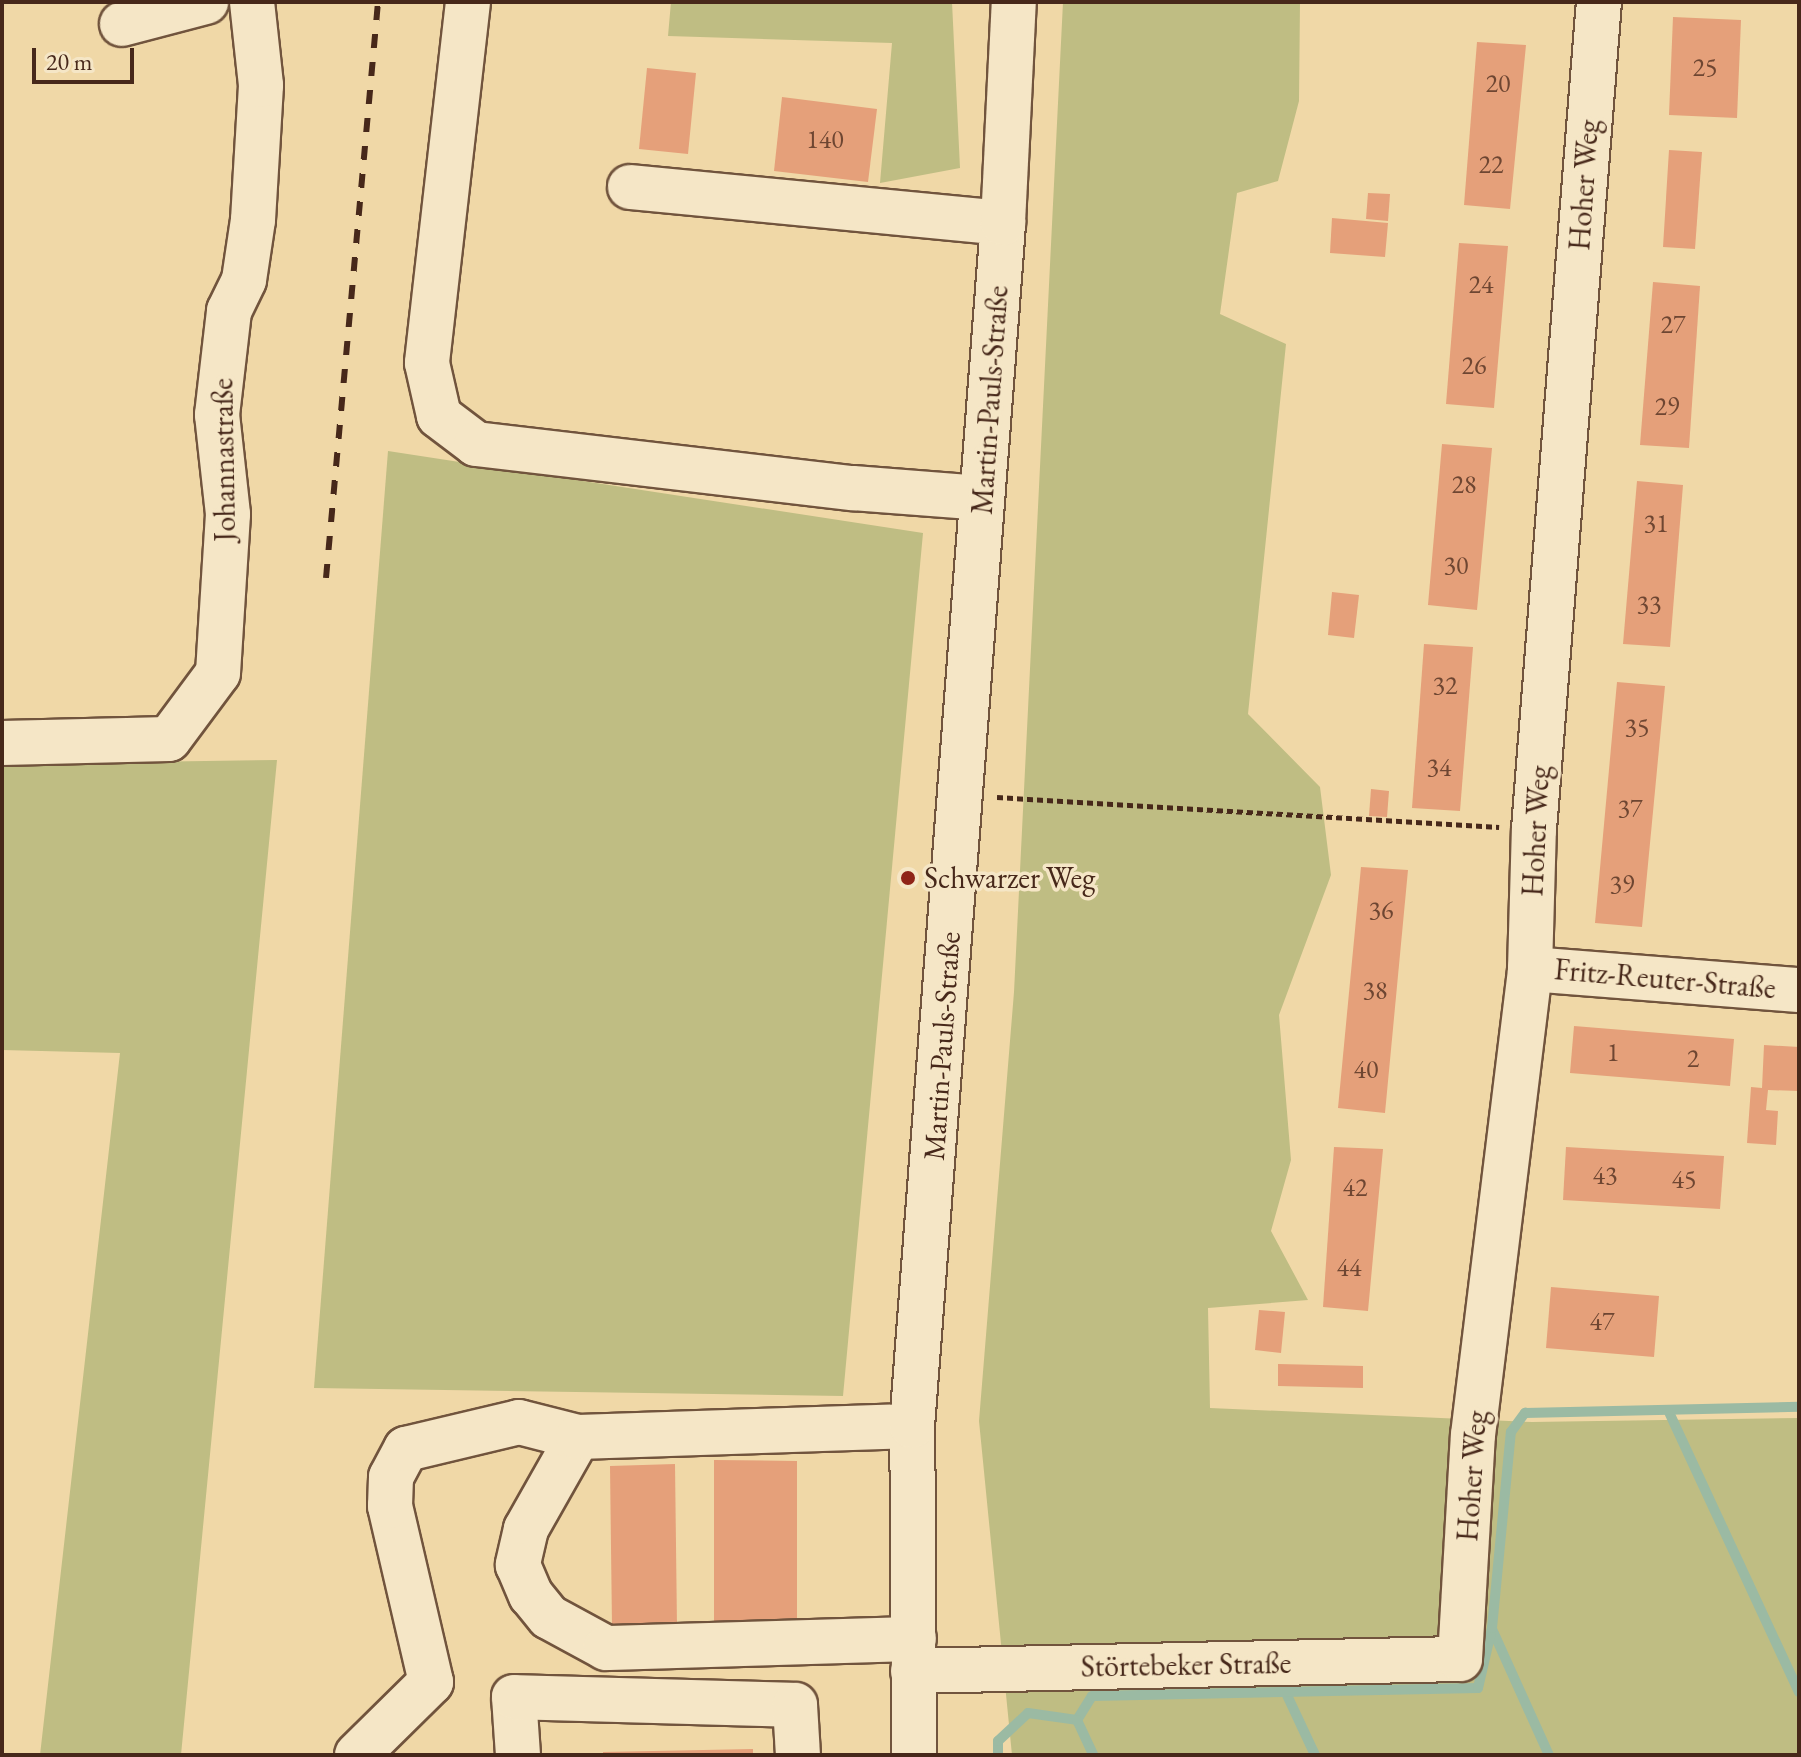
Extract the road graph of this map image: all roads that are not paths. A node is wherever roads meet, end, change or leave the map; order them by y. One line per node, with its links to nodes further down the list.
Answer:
1 (206, 2): 6 (street)
2 (252, 2): 10 (street, Johannastraße)
3 (468, 2): 9 (street)
4 (1014, 2): 8 (street, Martin-Pauls-Straße)
5 (1599, 2): 11 (street, Hoher Weg)
6 (122, 24)
7 (630, 187): 8 (street)
8 (1003, 223): 9 (street, Martin-Pauls-Straße)
9 (982, 498): 13 (street, Martin-Pauls-Straße)
10 (2, 743)
11 (1530, 969): 12 (street, Fritz-Reuter-Straße); 16 (street, Hoher Weg)
12 (1799, 990)
13 (912, 1426): 14 (street); 15 (street, Martin-Pauls-Straße)
14 (578, 1437): 15 (street, Störtebeker Straße); 17 (street)
15 (913, 1655): 16 (street, Störtebeker Straße); 20 (street, Martin-Pauls-Straße)
16 (1460, 1659)
17 (357, 1755)
18 (518, 1755): 19 (street)
19 (798, 1755)
20 (914, 1755)

